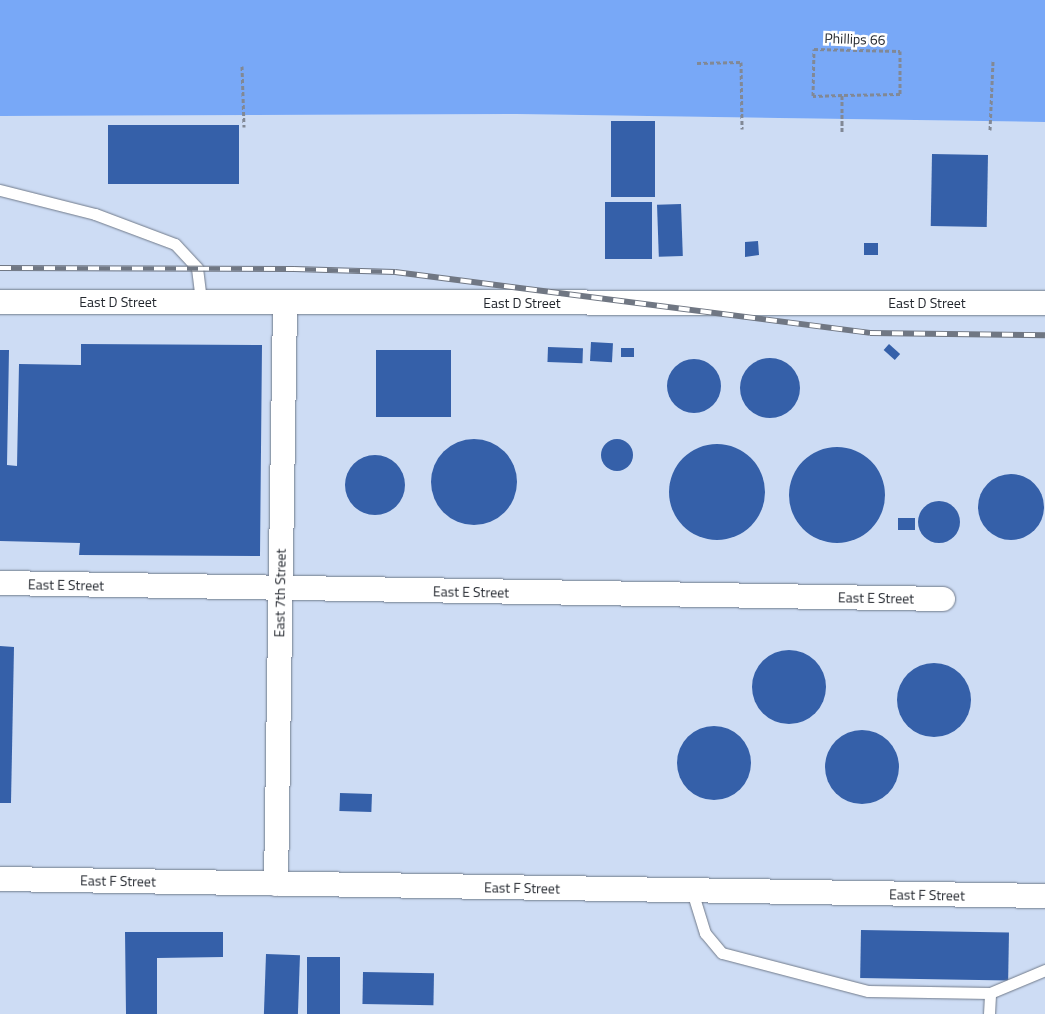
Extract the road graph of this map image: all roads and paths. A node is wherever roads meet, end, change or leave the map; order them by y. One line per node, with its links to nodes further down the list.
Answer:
1 (993, 61): 7 (path)
2 (697, 63): 6 (path)
3 (242, 66): 5 (path)
4 (842, 95): 4 (path, Phillips 66); 8 (path)
5 (244, 127)
6 (742, 129)
7 (990, 130)
8 (842, 133)
9 (0, 190): 11 (lane)
10 (0, 302): 11 (street, East D Street)
11 (201, 303): 12 (street, East D Street)
12 (285, 303): 13 (street, East D Street); 15 (street, East 7th Street)
13 (1045, 303)
14 (0, 583): 15 (street, East E Street)
15 (280, 589): 16 (street, East E Street); 18 (street, East 7th Street)
16 (942, 599)
17 (0, 879): 18 (street, East F Street)
18 (276, 884): 19 (street, East F Street)
19 (692, 891): 20 (street, East F Street); 22 (lane)
20 (1045, 896)
21 (1045, 970): 22 (lane)
22 (990, 993): 23 (lane)
23 (988, 1014)

